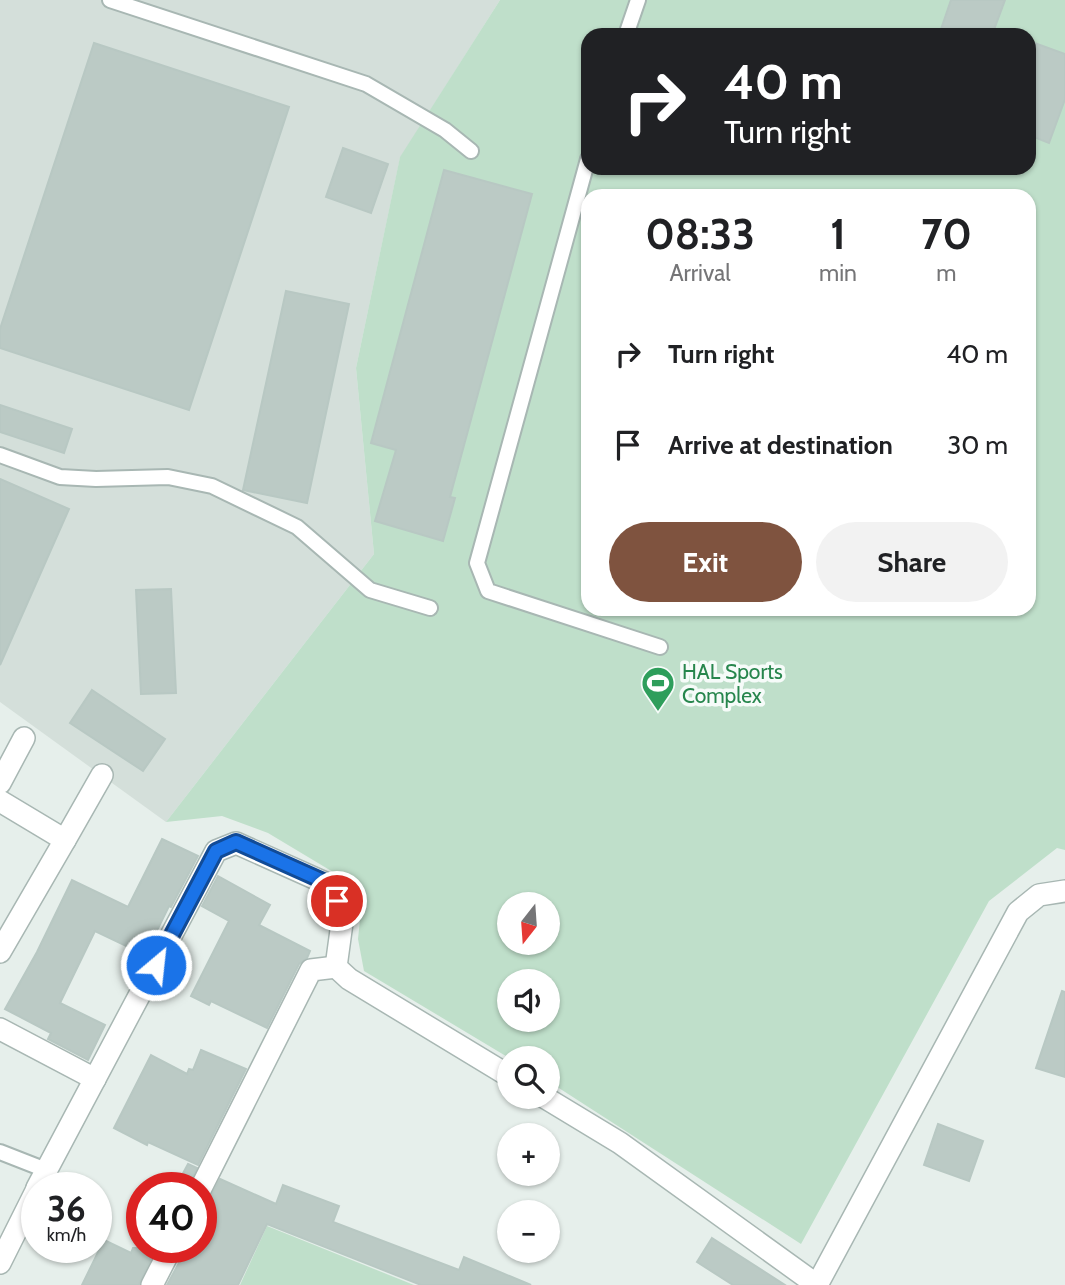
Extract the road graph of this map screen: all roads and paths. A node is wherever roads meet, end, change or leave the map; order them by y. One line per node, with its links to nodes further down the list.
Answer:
1 (110, 0): 4 (lane)
2 (638, 0): 3 (lane)
3 (628, 28)
4 (471, 151)
5 (584, 175): 8 (lane)
6 (0, 455): 7 (lane)
7 (430, 608)
8 (660, 647)
9 (24, 738): 11 (street)
10 (102, 775): 13 (street)
11 (0, 783)
12 (0, 801): 13 (street)
13 (65, 840): 15 (street)
14 (1065, 891): 29 (street)
15 (0, 952)
16 (336, 967): 18 (street); 19 (street); 24 (street)
17 (0, 1029): 19 (street)
18 (497, 1069)
19 (95, 1079): 23 (street)
20 (560, 1107): 29 (street)
21 (0, 1152): 22 (lane)
22 (27, 1172)
23 (45, 1172)
24 (209, 1172)
25 (21, 1220): 26 (street)
26 (0, 1263)
27 (163, 1263): 28 (street)
28 (152, 1285)
29 (817, 1285): 30 (street)
30 (830, 1285)

